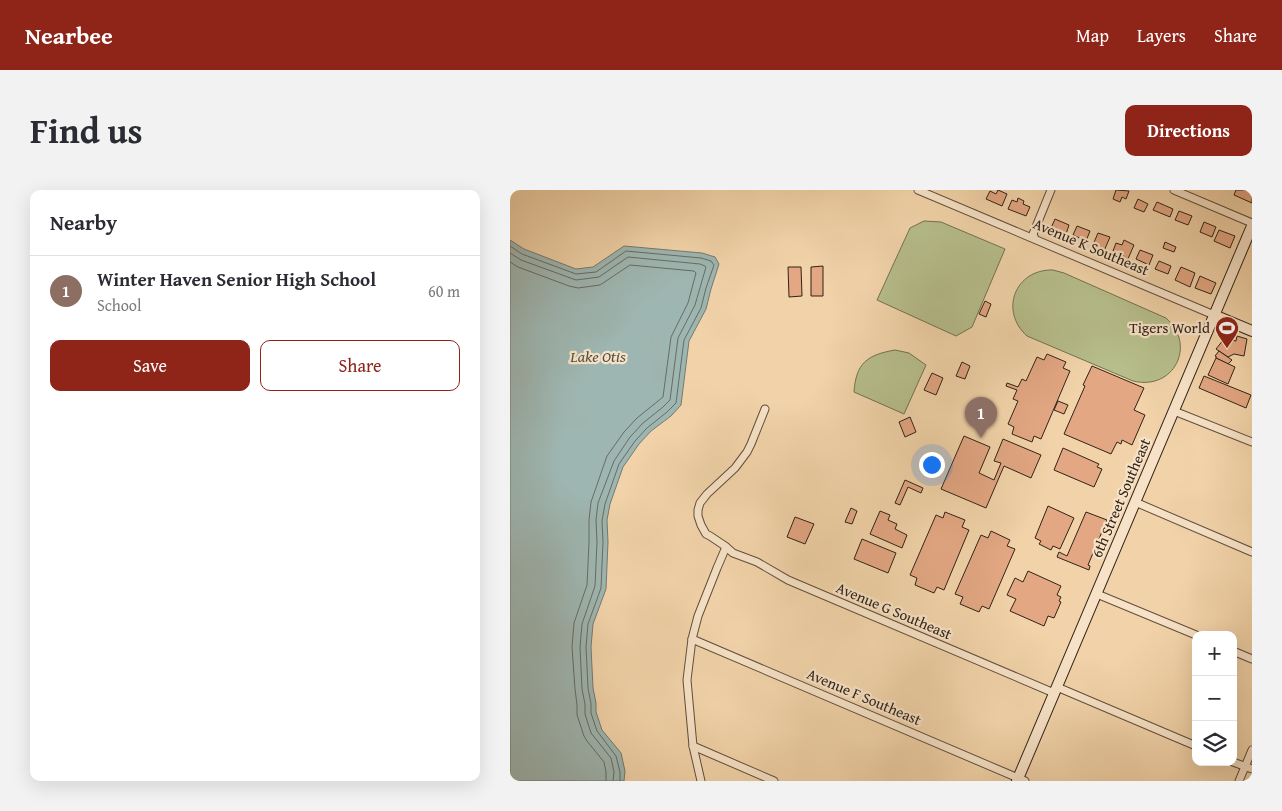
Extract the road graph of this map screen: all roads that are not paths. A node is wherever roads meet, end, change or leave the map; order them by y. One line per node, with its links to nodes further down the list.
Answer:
1 (918, 190): 5 (street, Avenue K Southeast)
2 (1051, 190): 5 (street)
3 (1174, 190): 4 (street)
4 (1252, 224): 6 (street, 6th Street Southeast)
5 (1034, 239): 6 (street, Avenue K Southeast)
6 (1214, 315): 7 (street, Avenue K Southeast); 9 (street, 6th Street Southeast)
7 (1252, 331)
8 (765, 409): 12 (street, Avenue G Southeast)
9 (1174, 411): 10 (street); 11 (street, 6th Street Southeast)
10 (1252, 442)
11 (1135, 502): 13 (street); 14 (street, 6th Street Southeast)
12 (726, 547): 16 (street); 19 (street, Avenue G Southeast)
13 (1252, 552)
14 (1096, 594): 15 (street); 19 (street, 6th Street Southeast)
15 (1192, 633)
16 (692, 639): 21 (street); 25 (street, Avenue F Southeast)
17 (1237, 653): 18 (street)
18 (1252, 659)
19 (1056, 690): 20 (street, Avenue G Southeast); 25 (street, 6th Street Southeast)
20 (1192, 744)
21 (692, 746): 26 (street); 27 (street)
22 (1252, 750): 24 (street)
23 (1237, 764): 24 (street)
24 (1249, 768): 28 (street)
25 (1020, 780)
26 (702, 781)
27 (774, 781)
28 (1239, 781)

